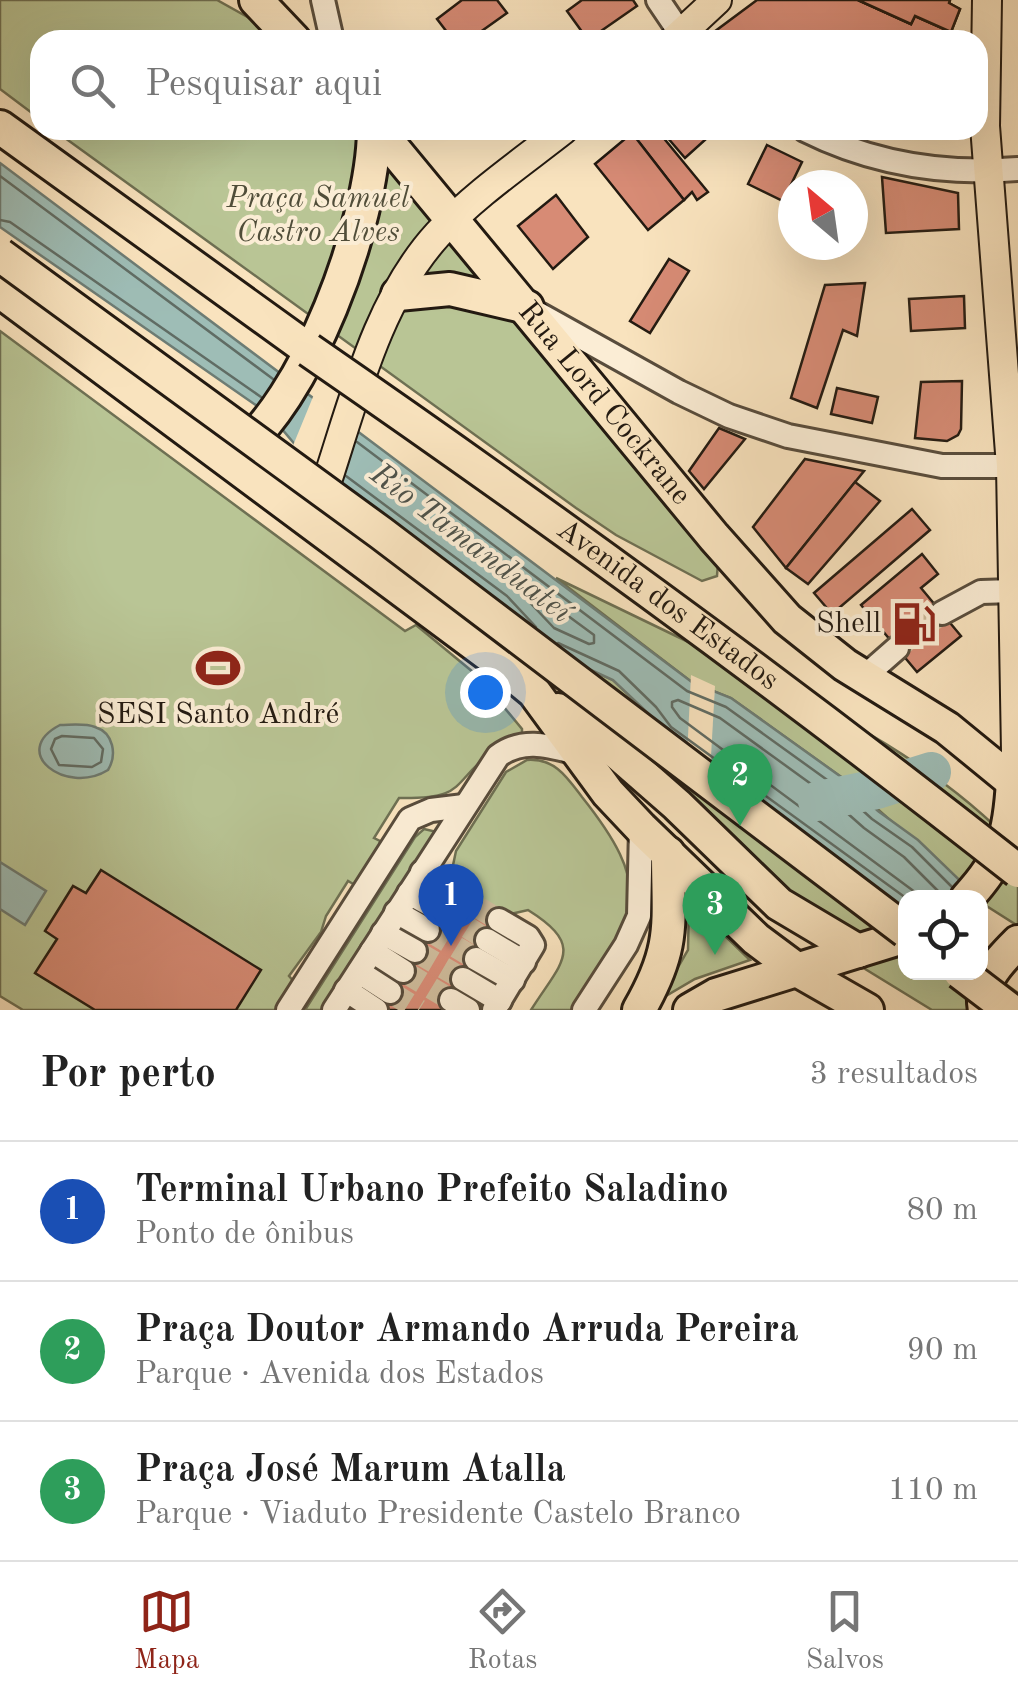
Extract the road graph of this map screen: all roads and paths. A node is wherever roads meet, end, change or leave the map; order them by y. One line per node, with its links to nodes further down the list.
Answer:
1 (256, 0): 6 (highway)
2 (323, 0): 7 (street)
3 (658, 0): 8 (street)
4 (717, 0): 9 (main road)
5 (987, 0): 10 (main road)
6 (284, 30)
7 (330, 30)
8 (675, 30)
9 (688, 30)
10 (987, 30)
11 (0, 127): 41 (highway, Avenida dos Estados, bridge)
12 (375, 140): 24 (highway)
13 (385, 140): 19 (highway, Rua Lord Cockrane)
14 (551, 140): 19 (main road)
15 (831, 140): 18 (street)
16 (986, 140): 18 (main road)
17 (1018, 169): 18 (street)
18 (989, 171): 25 (main road)
19 (453, 219): 22 (main road); 23 (highway, Rua Lord Cockrane)
20 (0, 256): 44 (highway, bridge)
21 (0, 291): 24 (highway)
22 (398, 294): 23 (highway); 27 (main road)
23 (527, 307): 25 (street); 31 (highway, Rua Lord Cockrane)
24 (227, 460): 27 (highway)
25 (1014, 466): 26 (main road)
26 (1015, 516): 28 (main road)
27 (312, 523): 33 (highway)
28 (1013, 591): 29 (street); 32 (main road)
29 (942, 612)
30 (897, 648): 31 (street)
31 (854, 671): 34 (highway)
32 (1017, 683): 36 (main road)
33 (534, 692): 35 (highway); 49 (highway)
34 (947, 728): 36 (highway); 39 (highway)
35 (578, 752): 37 (street); 38 (highway)
36 (1016, 784): 39 (highway)
37 (464, 806): 43 (street); 59 (street)
38 (642, 828): 40 (highway); 60 (street)
39 (1010, 828): 41 (highway)
40 (668, 853): 53 (highway); 61 (highway)
41 (1006, 867): 42 (highway)
42 (977, 890)
43 (409, 892): 43 (street); 46 (street)
44 (898, 928)
45 (898, 937): 49 (highway)
46 (377, 942): 50 (street); 56 (street)
47 (1018, 942): 51 (highway)
48 (489, 946): 52 (street); 52 (street); 58 (street)
49 (858, 951): 53 (highway)
50 (409, 961)
51 (988, 964)
52 (518, 971): 58 (street)
53 (799, 971): 62 (highway); 63 (highway)
54 (980, 980): 64 (highway)
55 (982, 980): 65 (highway, bridge)
56 (346, 991): 57 (street)
57 (383, 1001)
58 (497, 1005)
59 (288, 1010)
60 (584, 1010)
61 (639, 1010)
62 (690, 1010)
63 (867, 1010)
64 (985, 1010)
65 (1010, 1010)

